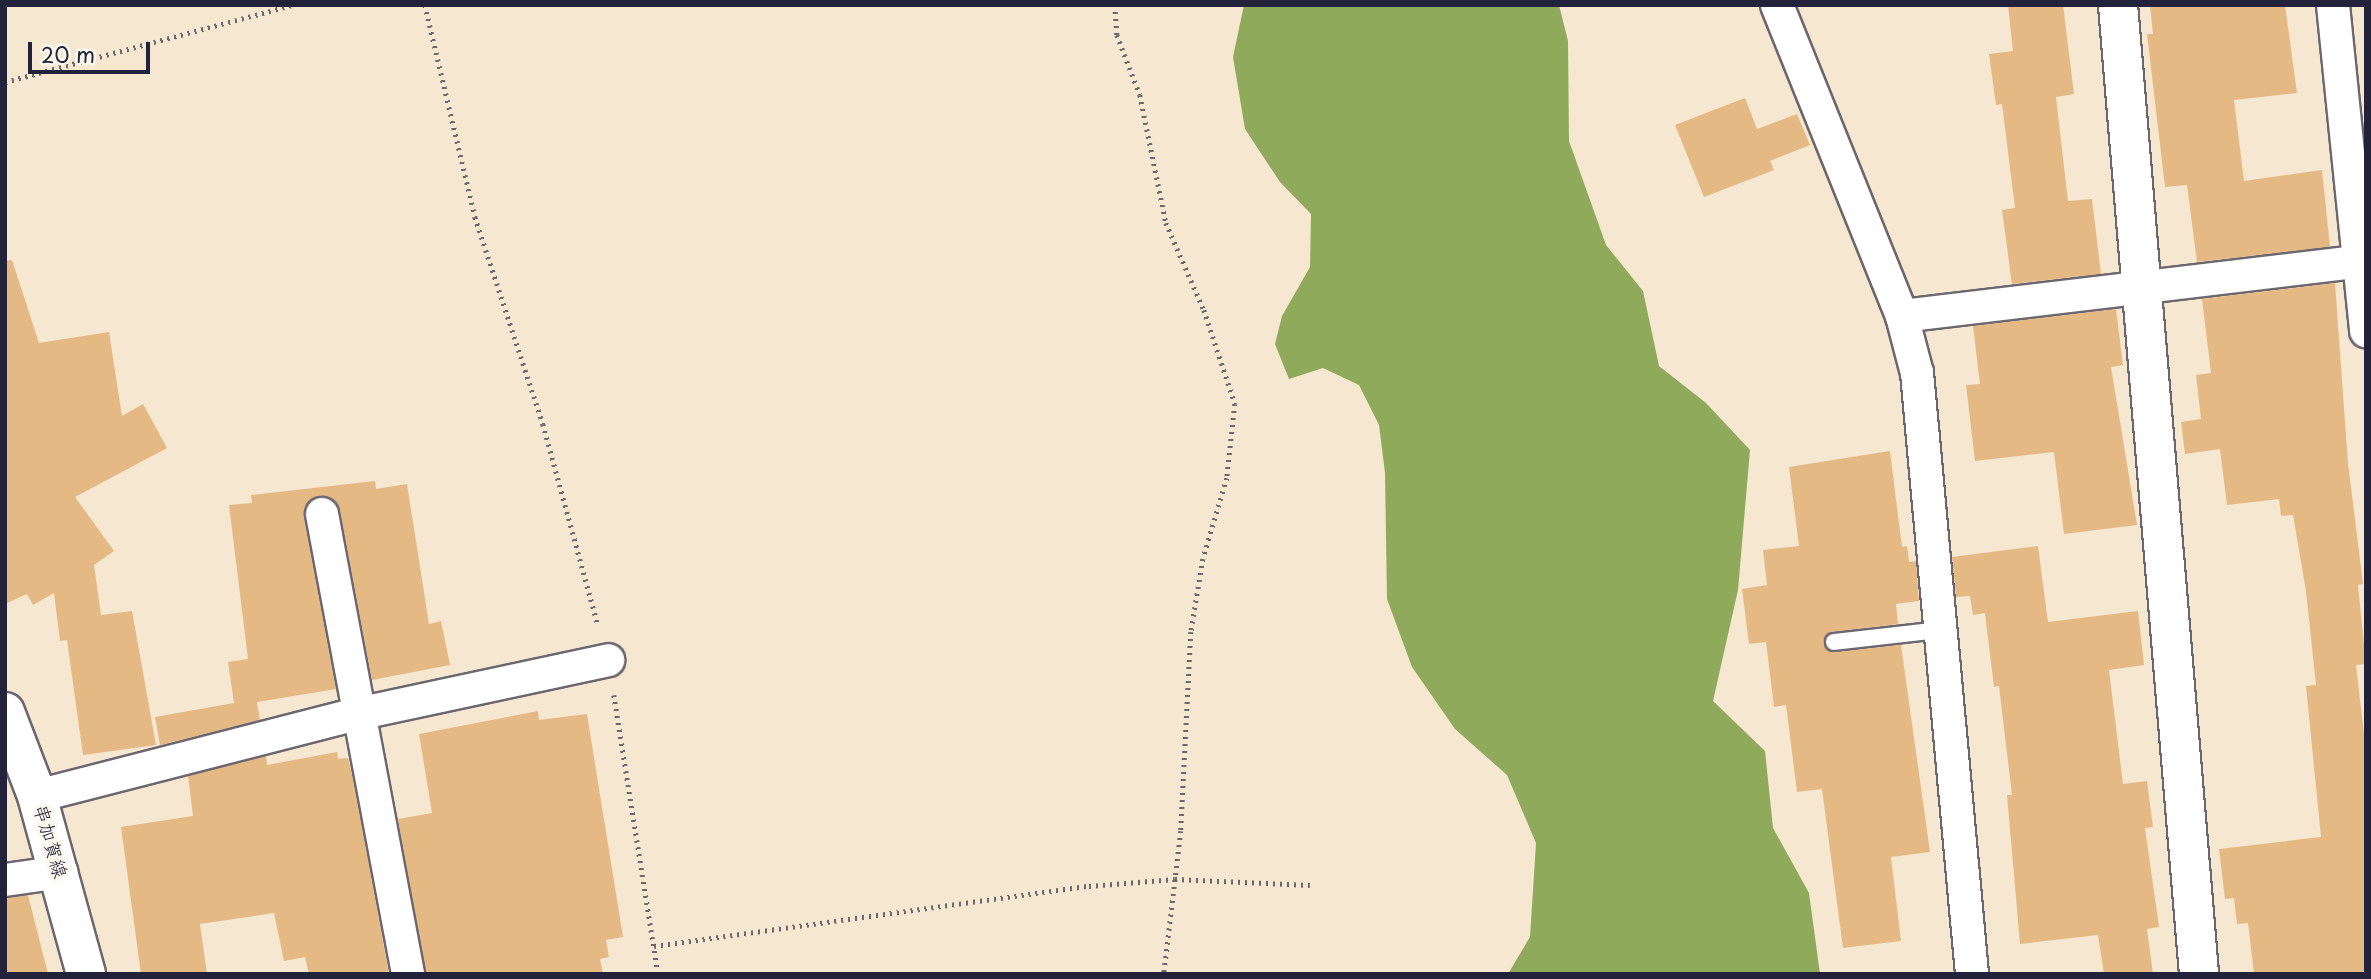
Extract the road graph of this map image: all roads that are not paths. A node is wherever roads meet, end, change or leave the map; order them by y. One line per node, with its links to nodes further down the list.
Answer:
1 (1777, 5): 6 (street)
2 (2118, 5): 5 (street)
3 (2333, 5): 4 (street)
4 (2363, 262): 5 (street); 7 (street)
5 (2141, 285): 6 (street); 20 (street)
6 (1902, 316): 9 (street)
7 (2366, 331)
8 (322, 514): 13 (street)
9 (1939, 630): 10 (lane); 19 (street)
10 (1834, 642)
11 (608, 660): 13 (street)
12 (5, 712): 14 (street, 串加賀線)
13 (357, 714): 14 (street); 18 (street)
14 (37, 796): 15 (street, 串加賀線)
15 (61, 872): 16 (street); 17 (street, 串加賀線)
16 (5, 880)
17 (86, 974)
18 (408, 974)
19 (1972, 974)
20 (2199, 974)

